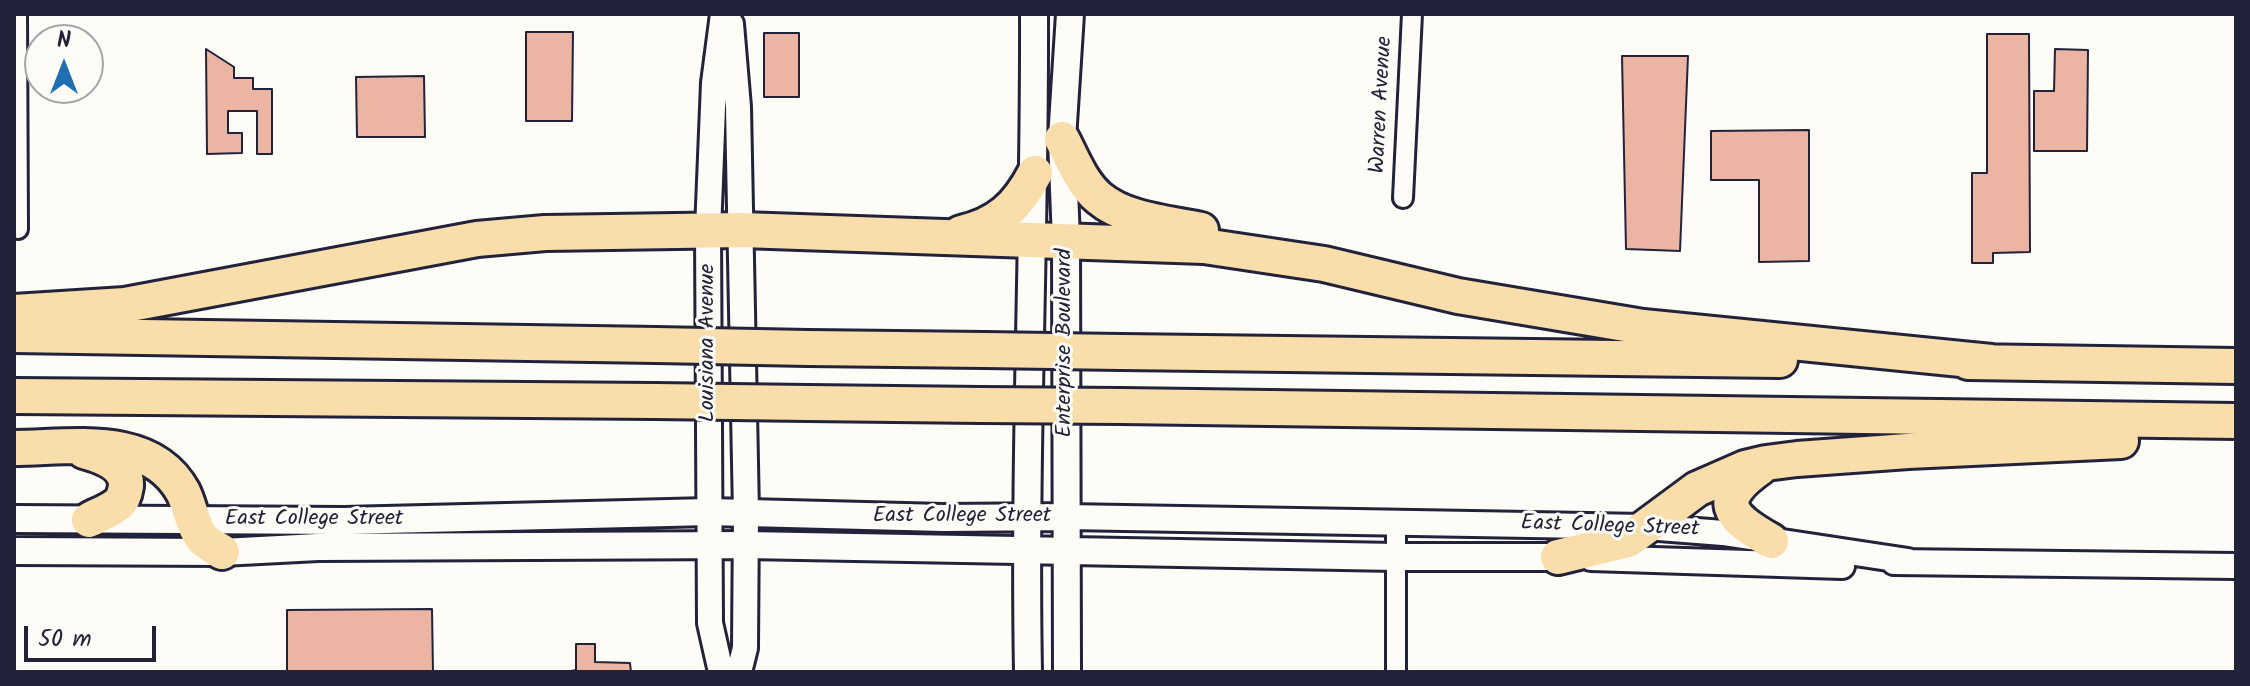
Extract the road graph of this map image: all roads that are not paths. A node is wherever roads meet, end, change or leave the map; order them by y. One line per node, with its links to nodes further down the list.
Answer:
1 (17, 14): 10 (street)
2 (723, 14): 11 (street, Louisiana Avenue)
3 (730, 14): 12 (street, Louisiana Avenue)
4 (1034, 14): 8 (main road, Enterprise Boulevard)
5 (1070, 14): 7 (main road, Enterprise Boulevard)
6 (1412, 14): 9 (street, Warren Avenue)
7 (1062, 139): 15 (main road, Enterprise Boulevard); 16 (highway)
8 (1035, 173): 13 (highway); 14 (main road, Enterprise Boulevard)
9 (1403, 198)
10 (18, 229)
11 (708, 230): 12 (highway); 17 (highway); 27 (street, Louisiana Avenue)
12 (742, 230): 13 (highway); 28 (street, Louisiana Avenue)
13 (937, 237): 14 (highway)
14 (1030, 239): 15 (highway); 30 (main road, Enterprise Boulevard)
15 (1066, 240): 16 (highway); 29 (main road, Enterprise Boulevard)
16 (1324, 264): 19 (highway)
17 (14, 312)
18 (14, 335): 19 (highway, bridge)
19 (1991, 362): 20 (highway)
20 (2236, 366)
21 (14, 396): 22 (highway, bridge)
22 (2236, 421)
23 (2236, 439): 26 (highway)
24 (14, 448): 25 (highway)
25 (73, 448): 32 (highway); 33 (highway)
26 (1766, 463): 35 (highway); 36 (highway)
27 (709, 512): 28 (main road, East College Street); 33 (main road, East College Street); 38 (street, Louisiana Avenue)
28 (746, 513): 30 (main road, East College Street); 37 (street, Louisiana Avenue)
29 (1066, 517): 30 (main road, East College Street); 34 (street, East College Street); 40 (main road, Enterprise Boulevard)
30 (1026, 518): 39 (main road, Enterprise Boulevard)
31 (14, 519): 32 (main road, East College Street)
32 (89, 520): 33 (main road, East College Street)
33 (195, 521): 42 (highway)
34 (1396, 523): 35 (street, East College Street); 43 (street)
35 (1646, 527): 36 (street, East College Street); 44 (highway)
36 (1771, 541): 45 (street, East College Street)
37 (746, 545): 38 (main road, East College Street); 39 (main road, East College Street); 48 (street, Louisiana Avenue)
38 (708, 546): 42 (main road, East College Street); 47 (street, Louisiana Avenue)
39 (1026, 549): 40 (main road, East College Street); 49 (main road, Enterprise Boulevard)
40 (1068, 550): 43 (main road, East College Street); 50 (main road, Enterprise Boulevard)
41 (14, 551): 42 (main road, East College Street)
42 (222, 552)
43 (1396, 557): 44 (main road, East College Street); 51 (street)
44 (1558, 557): 45 (street, East College Street)
45 (1908, 561): 46 (street, East College Street)
46 (2236, 566)
47 (721, 672)
48 (739, 672)
49 (1028, 672)
50 (1067, 672)
51 (1396, 672)

